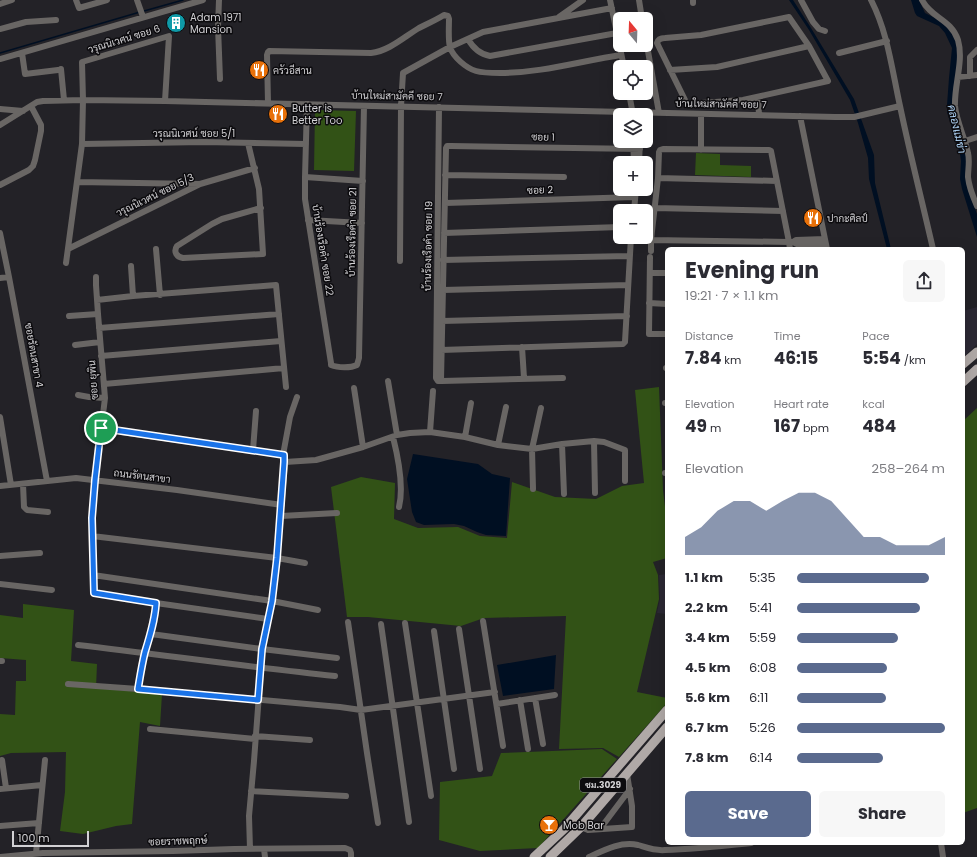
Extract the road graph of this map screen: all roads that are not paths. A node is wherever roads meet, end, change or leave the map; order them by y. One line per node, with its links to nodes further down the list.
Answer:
1 (12, 0): 13 (street)
2 (76, 0): 3 (street)
3 (107, 0)
4 (137, 0): 17 (street)
5 (203, 0): 17 (street)
6 (219, 0): 38 (street)
7 (583, 0): 18 (street)
8 (610, 0): 14 (street)
9 (639, 0): 15 (street)
10 (802, 0): 21 (street)
11 (871, 0): 24 (street)
12 (922, 0): 37 (street)
13 (0, 4)
14 (612, 8): 16 (street); 18 (street)
15 (641, 12)
16 (613, 13)
17 (143, 17): 29 (street)
18 (556, 19): 23 (street)
19 (56, 20): 20 (street)
20 (0, 29)
21 (825, 31)
22 (613, 34): 23 (street)
23 (468, 39): 26 (street)
24 (887, 40): 30 (street); 48 (street)
25 (809, 46): 34 (street); 34 (street); 39 (street)
26 (450, 47): 31 (street); 43 (street); 47 (street)
27 (977, 50): 36 (street)
28 (648, 52): 54 (street)
29 (22, 53): 32 (street); 40 (street)
30 (839, 53)
31 (622, 54): 33 (street)
32 (0, 59)
33 (623, 60)
34 (670, 70): 39 (street)
35 (977, 75): 36 (street)
36 (970, 76): 37 (street)
37 (958, 77): 60 (street)
38 (220, 79)
39 (757, 97): 56 (street)
40 (64, 100): 41 (street, บ้านใหม่สามัคคี ซอย 7); 45 (street, บ้านใหม่สามัคคี ซอย 7)
41 (83, 100): 42 (street, บ้านใหม่สามัคคี ซอย 7); 42 (street, วรุณนิเวศน์ ซอย 6); 62 (street)
42 (166, 101): 43 (street, บ้านใหม่สามัคคี ซอย 7)
43 (268, 103): 44 (street, บ้านใหม่สามัคคี ซอย 7)
44 (307, 104): 46 (street, บ้านใหม่สามัคคี ซอย 7); 63 (street, บ้านร้องเรือคำ ซอย 22)
45 (31, 106): 51 (street, บ้านใหม่สามัคคี ซอย 7); 78 (street)
46 (364, 106): 47 (street, บ้านใหม่สามัคคี ซอย 7); 74 (street, บ้านร้องเรือคำ ซอย 21)
47 (401, 106): 49 (street, บ้านใหม่สามัคคี ซอย 7); 103 (street)
48 (900, 106): 57 (street, บ้านใหม่สามัคคี ซอย 7); 99 (street)
49 (439, 107): 52 (street, บ้านใหม่สามัคคี ซอย 7); 141 (street, บ้านร้องเรือคำ ซอย 19)
50 (0, 108): 51 (street)
51 (23, 111): 58 (street, บ้านใหม่สามัคคี ซอย 7)
52 (613, 113)
53 (653, 113): 54 (street, บ้านใหม่สามัคคี ซอย 7)
54 (658, 113): 55 (street, บ้านใหม่สามัคคี ซอย 7)
55 (701, 114): 56 (street, บ้านใหม่สามัคคี ซอย 7); 66 (street)
56 (757, 115): 57 (street, บ้านใหม่สามัคคี ซอย 7)
57 (800, 116): 96 (street)
58 (0, 126)
59 (977, 137): 60 (street)
60 (965, 141): 82 (street)
61 (248, 143): 62 (street, วรุณนิเวศน์ ซอย 5/1); 63 (street, วรุณนิเวศน์ ซอย 5/1); 69 (street)
62 (82, 144): 76 (street)
63 (306, 144): 71 (street, บ้านร้องเรือคำ ซอย 22)
64 (633, 149): 65 (street, ซอย 1); 67 (street); 70 (street, ซอย 1)
65 (640, 149): 68 (street)
66 (701, 150): 73 (street); 75 (street)
67 (634, 156)
68 (639, 156)
69 (255, 168): 77 (street, วรุณนิเวศน์ ซอย 5/3); 83 (street)
70 (445, 175): 72 (street); 80 (street)
71 (305, 177): 74 (street); 86 (street, บ้านร้องเรือคำ ซอย 22)
72 (564, 177)
73 (658, 178): 75 (street); 84 (street)
74 (363, 181): 87 (street, บ้านร้องเรือคำ ซอย 21)
75 (777, 181): 85 (street)
76 (77, 182): 77 (street); 100 (street)
77 (200, 184): 100 (street, วรุณนิเวศน์ ซอย 5/3)
78 (0, 185)
79 (635, 197): 80 (street, ซอย 2); 81 (street)
80 (445, 202): 91 (street)
81 (634, 204)
82 (977, 206)
83 (261, 208): 83 (street)
84 (655, 208): 85 (street); 88 (street)
85 (783, 211): 93 (street)
86 (308, 220): 87 (street); 133 (street, บ้านร้องเรือคำ ซอย 22)
87 (362, 223): 133 (street, บ้านร้องเรือคำ ซอย 21)
88 (653, 224)
89 (613, 227): 91 (street)
90 (0, 233): 97 (street, ซอยรัตนสาขา 4)
91 (444, 233): 104 (street)
92 (653, 240): 93 (street)
93 (791, 242): 96 (street); 98 (street)
94 (630, 244): 102 (street)
95 (651, 244): 107 (street)
96 (826, 244)
97 (1, 245): 109 (street, ซอยรัตนสาขา 4)
98 (790, 247)
99 (933, 247)
100 (68, 249): 105 (street)
101 (156, 249): 114 (street)
102 (629, 256): 104 (street); 112 (street)
103 (400, 260)
104 (444, 260): 113 (street)
105 (66, 263)
106 (131, 266): 115 (street)
107 (650, 273): 108 (street); 117 (street)
108 (665, 273)
109 (9, 277): 111 (street); 167 (street, ซอยรัตนสาขา 4)
110 (96, 277): 116 (street, ซอย ยุพิน)
111 (0, 278)
112 (628, 285): 113 (street); 122 (street)
113 (443, 290): 123 (street)
114 (160, 295): 115 (street); 120 (street)
115 (133, 296): 116 (street)
116 (97, 300): 119 (street, ซอย ยุพิน)
117 (649, 303): 118 (street); 125 (street)
118 (665, 304)
119 (98, 314): 121 (street); 124 (street, ซอย ยุพิน)
120 (279, 314): 124 (street); 126 (street)
121 (69, 316)
122 (627, 316): 123 (street); 129 (street)
123 (442, 321): 130 (street)
124 (99, 328): 127 (street, ซอย ยุพิน)
125 (665, 334)
126 (281, 341): 132 (street); 135 (street)
127 (100, 342): 128 (street); 132 (street, ซอย ยุพิน)
128 (75, 345)
129 (522, 347): 130 (street); 137 (street)
130 (442, 350): 141 (street)
131 (977, 352): 134 (main road)
132 (101, 356): 142 (street, ซอย ยุพิน)
133 (360, 358)
134 (965, 362)
135 (284, 368): 142 (street); 143 (street)
136 (977, 369): 139 (main road)
137 (524, 378): 138 (street); 141 (street)
138 (563, 378)
139 (965, 380)
140 (388, 381): 156 (street)
141 (442, 381)
142 (104, 384): 147 (street, ซอย ยุพิน)
143 (286, 387)
144 (354, 388): 161 (street)
145 (433, 391): 155 (street)
146 (78, 395): 147 (street)
147 (105, 398): 154 (street, ซอย ยุพิน)
148 (297, 398): 164 (street)
149 (471, 403): 157 (street)
150 (506, 407): 160 (street)
151 (541, 408): 162 (street)
152 (256, 411): 163 (street)
153 (0, 417): 170 (street)
154 (101, 428): 163 (street); 166 (street, ซอย ยุพิน)
155 (430, 432): 156 (street); 157 (street)
156 (395, 436): 161 (street); 176 (street)
157 (465, 437): 160 (street)
158 (594, 441): 159 (street); 168 (street); 173 (street)
159 (562, 444): 162 (street); 174 (street)
160 (498, 445): 162 (street)
161 (363, 447): 165 (street)
162 (532, 449): 172 (street)
163 (253, 450): 164 (street)
164 (284, 455): 165 (street)
165 (284, 462): 175 (street)
166 (95, 480): 167 (street, ถนนรัตนสาขา); 175 (street, ถนนรัตนสาขา); 180 (street, ซอย ยุพิน)
167 (47, 481): 169 (street, ถนนรัตนสาขา)
168 (626, 481)
169 (23, 484): 170 (street, ถนนรัตนสาขา); 177 (street)
170 (11, 485): 171 (street, ถนนรัตนสาขา)
171 (0, 486)
172 (533, 489)
173 (595, 493)
174 (564, 494)
175 (282, 505): 179 (street)
176 (399, 507)
177 (48, 512)
178 (337, 513): 179 (street)
179 (281, 516): 183 (street)
180 (92, 536): 183 (street); 185 (street, ซอย ยุพิน)
181 (40, 554): 182 (street)
182 (0, 556)
183 (277, 558): 184 (street); 188 (street)
184 (305, 563)
185 (93, 575): 188 (street); 189 (street, ซอย ยุพิน)
186 (0, 584): 187 (street)
187 (52, 590)
188 (272, 601): 190 (street); 191 (street)
189 (156, 603): 191 (street); 198 (street)
190 (318, 610)
191 (268, 619): 200 (street)
192 (483, 621): 207 (street)
193 (348, 622): 217 (street)
194 (405, 623): 214 (street)
195 (381, 624): 216 (street)
196 (458, 629): 209 (street)
197 (434, 630): 211 (street)
198 (151, 634): 200 (street); 201 (street)
199 (78, 645): 201 (street)
200 (262, 649): 202 (street); 203 (street)
201 (145, 653): 203 (street); 206 (street)
202 (337, 658)
203 (261, 668): 204 (street); 212 (street)
204 (335, 676)
205 (68, 684): 206 (street)
206 (138, 689): 212 (street)
207 (495, 692): 209 (street); 215 (street)
208 (555, 695): 210 (street)
209 (469, 696): 211 (street); 229 (street)
210 (535, 698): 213 (street); 223 (street)
211 (444, 699): 214 (street); 228 (street)
212 (258, 700): 217 (street); 221 (street)
213 (520, 700): 215 (street); 225 (street)
214 (417, 703): 216 (street); 236 (street)
215 (497, 704): 224 (street)
216 (392, 706): 217 (street); 237 (street)
217 (361, 710): 239 (street)
218 (665, 712): 251 (main road, ชม.3029)
219 (150, 729): 221 (street)
220 (665, 729): 230 (main road, ชม.3029)
221 (255, 738): 222 (street); 234 (street)
222 (310, 740)
223 (543, 744)
224 (504, 746)
225 (528, 749)
226 (2, 760): 232 (street)
227 (45, 760): 231 (street)
228 (454, 769)
229 (480, 769)
230 (627, 774): 233 (street); 241 (main road, ชม.3029)
231 (42, 785): 232 (street); 238 (street)
232 (3, 789)
233 (630, 789): 242 (street); 242 (street)
234 (251, 791): 235 (street); 245 (street)
235 (346, 796)
236 (431, 796)
237 (409, 822)
238 (39, 823): 240 (street); 247 (street)
239 (378, 823)
240 (0, 826)
241 (581, 827): 242 (street); 252 (main road, ชม.3029)
242 (600, 829)
243 (734, 845): 253 (street)
244 (941, 845): 254 (street)
245 (250, 849): 246 (street, ซอยราชพฤกษ์); 247 (street, ซอยราชพฤกษ์)
246 (264, 849): 249 (street); 250 (street, ซอยราชพฤกษ์)
247 (36, 853): 248 (street, ซอยราชพฤกษ์)
248 (0, 856)
249 (265, 857)
250 (351, 857)
251 (534, 857)
252 (550, 857)
253 (589, 857)
254 (943, 857)

